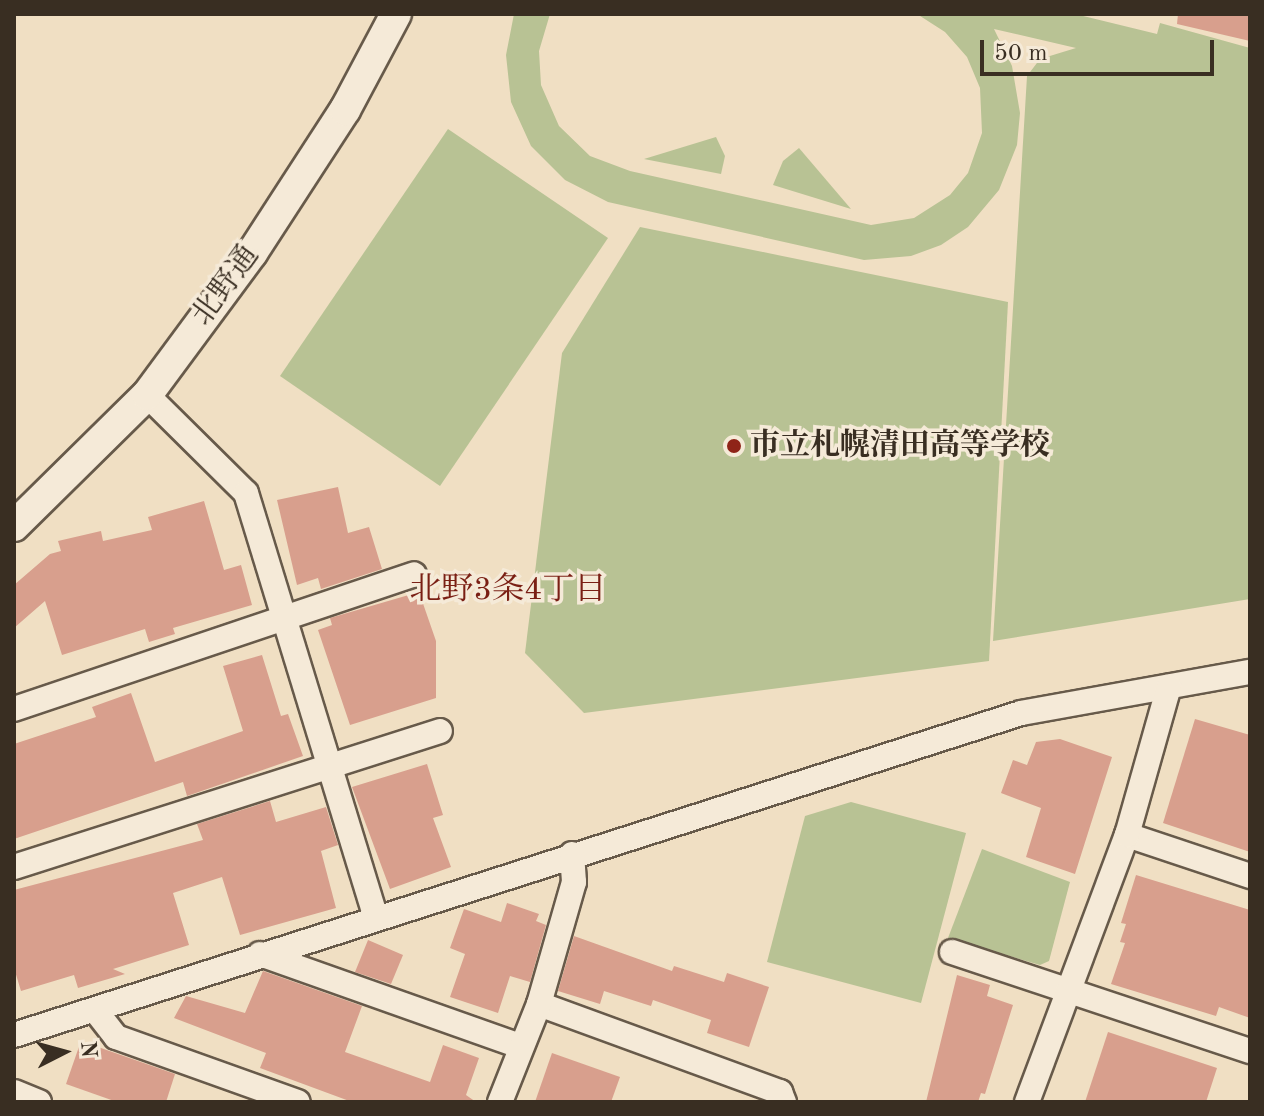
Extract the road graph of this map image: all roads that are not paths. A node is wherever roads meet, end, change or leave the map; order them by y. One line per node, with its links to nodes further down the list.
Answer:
1 (396, 14): 2 (street, 北野通)
2 (147, 395): 3 (street, 北野通); 5 (street)
3 (14, 526)
4 (414, 574): 5 (street)
5 (283, 618): 8 (street); 10 (street)
6 (1250, 672): 7 (street)
7 (1169, 687): 11 (street); 12 (street)
8 (14, 709)
9 (440, 731): 10 (street)
10 (328, 766): 13 (street); 15 (street)
11 (1127, 835): 14 (street); 18 (street)
12 (572, 854): 15 (street); 19 (street)
13 (14, 867)
14 (1250, 876)
15 (376, 918): 17 (street)
16 (952, 952): 18 (street)
17 (260, 954): 20 (street); 22 (street)
18 (1067, 991): 23 (street); 29 (street)
19 (539, 1004): 22 (street); 28 (street)
20 (95, 1010): 21 (street); 26 (street)
21 (15, 1029)
22 (520, 1046): 27 (street)
23 (1250, 1051)
24 (14, 1092): 25 (street)
25 (39, 1102)
26 (298, 1102)
27 (500, 1102)
28 (784, 1102)
29 (1027, 1102)

